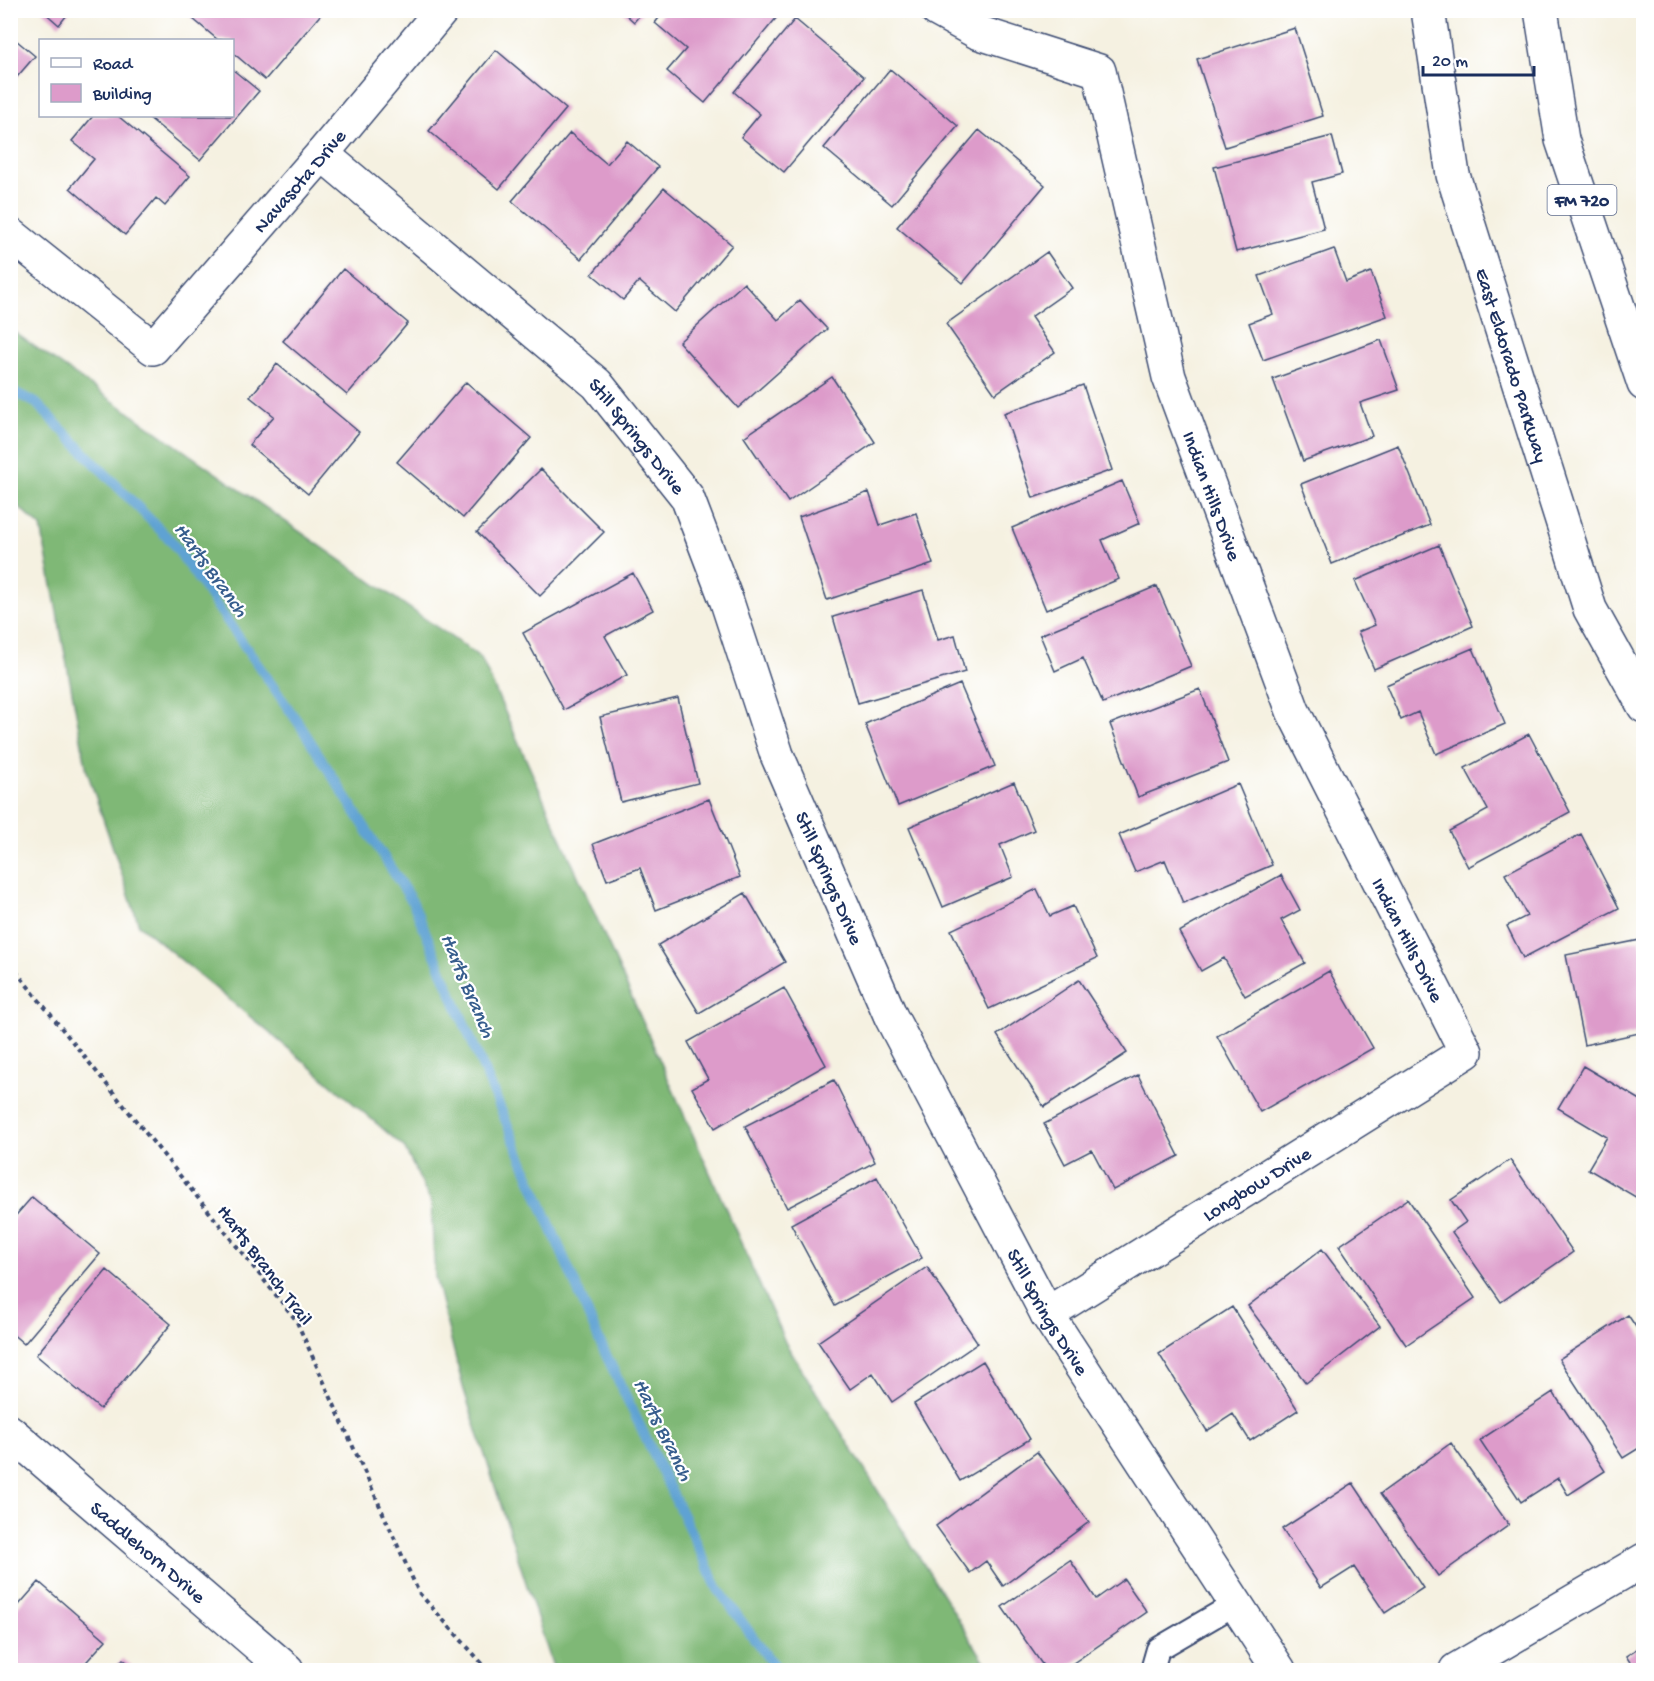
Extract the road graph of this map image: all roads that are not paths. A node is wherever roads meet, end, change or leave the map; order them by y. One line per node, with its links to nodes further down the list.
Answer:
1 (442, 10): 5 (street, Navasota Drive)
2 (937, 10): 9 (street, Indian Hills Drive)
3 (1428, 10): 8 (street, East Eldorado Parkway)
4 (1540, 10): 7 (street, FM 720)
5 (322, 154): 6 (street, Navasota Drive); 10 (street, Still Springs Drive)
6 (10, 234)
7 (1644, 384)
8 (1644, 706)
9 (1466, 1052): 10 (street, Longbow Drive)
10 (1047, 1314): 13 (street, Still Springs Drive)
11 (10, 1432): 14 (street, Saddlehorn Drive)
12 (1644, 1560): 17 (street)
13 (1236, 1604): 15 (lane); 16 (street, Still Springs Drive)
14 (287, 1671)
15 (1152, 1671)
16 (1279, 1671)
17 (1456, 1671)

